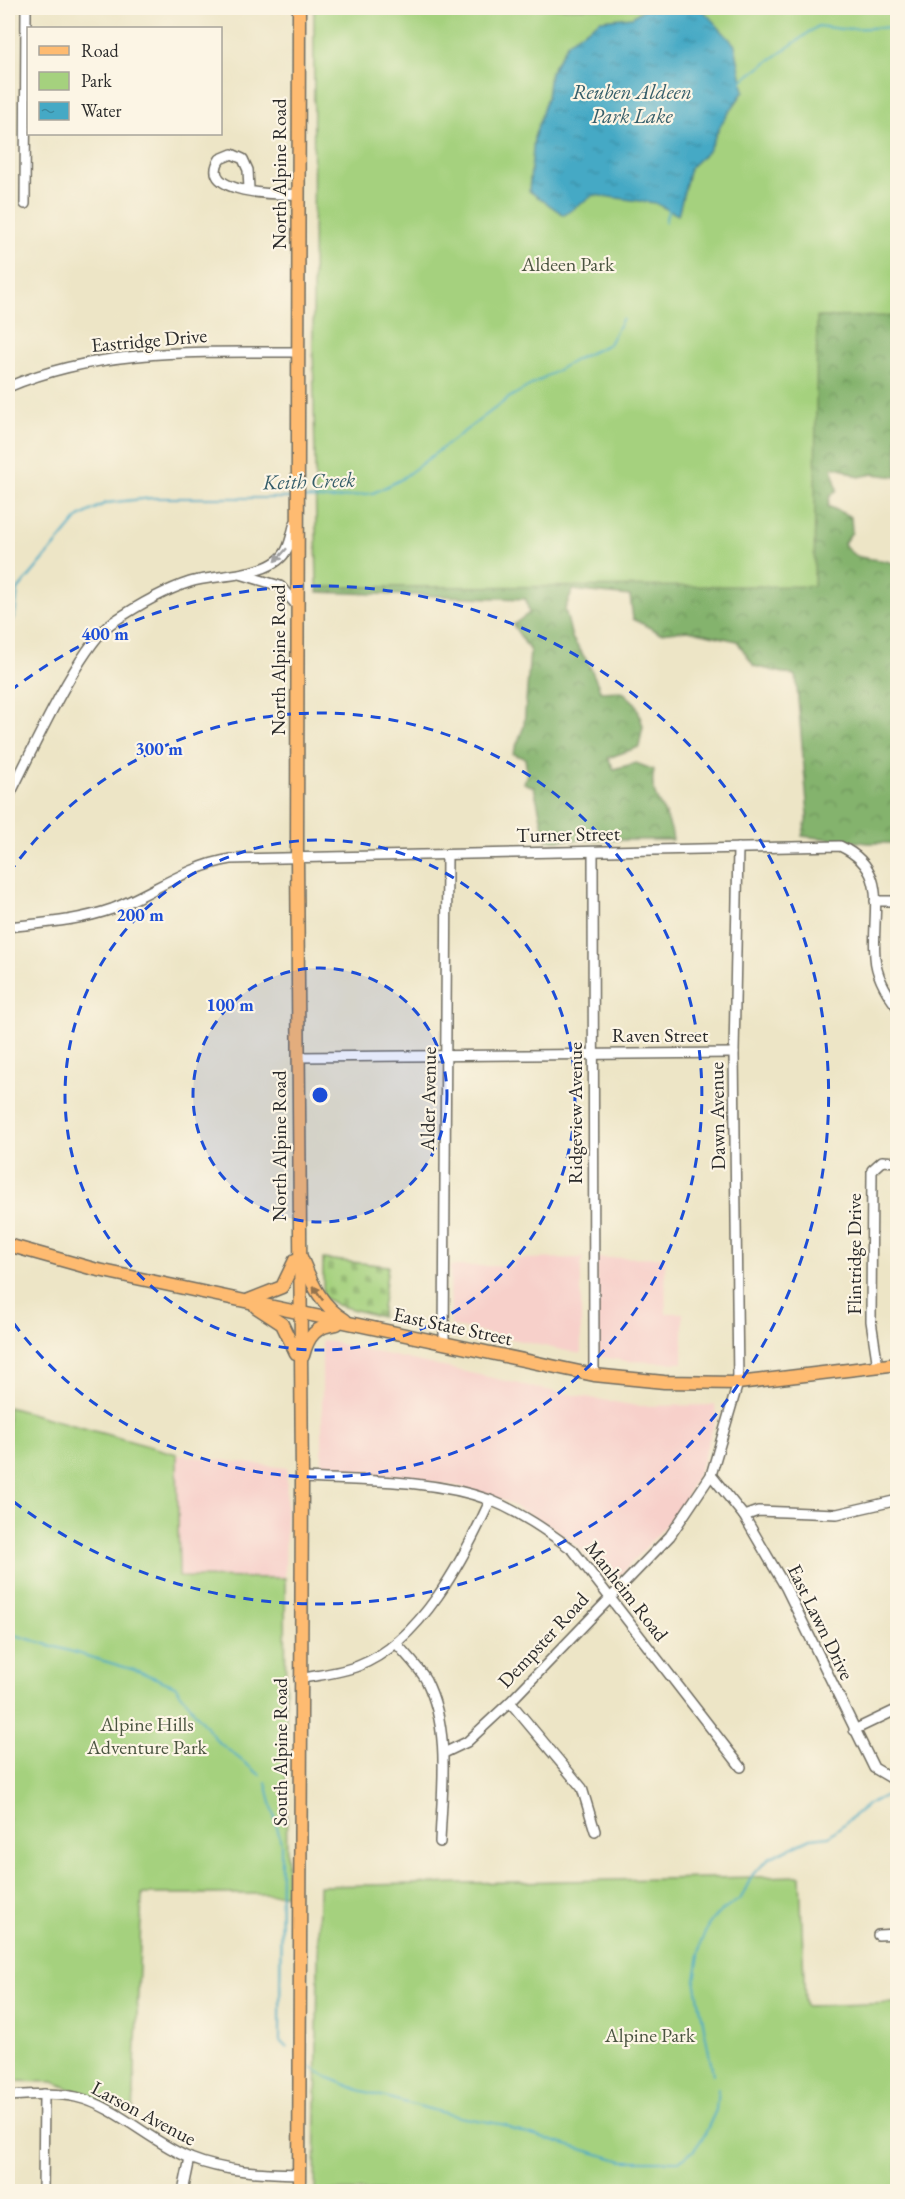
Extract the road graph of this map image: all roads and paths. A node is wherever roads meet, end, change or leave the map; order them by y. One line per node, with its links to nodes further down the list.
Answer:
1 (26, 8): 5 (street)
2 (299, 8): 4 (main road, North Alpine Road)
3 (249, 189): 4 (street)
4 (298, 194): 6 (main road, North Alpine Road)
5 (25, 204)
6 (297, 352): 7 (street, Eastridge Drive); 8 (main road, North Alpine Road)
7 (8, 387)
8 (298, 513): 9 (street, one-way to 9); 10 (main road, North Alpine Road)
9 (240, 574): 10 (street); 11 (street)
10 (298, 607): 15 (main road, North Alpine Road)
11 (8, 798)
12 (738, 848): 13 (street, Turner Street); 16 (street, Turner Street); 20 (street, Dawn Avenue)
13 (593, 852): 14 (street, Turner Street); 21 (street, Ridgeview Avenue)
14 (447, 855): 15 (street, Turner Street); 23 (street, Alder Avenue)
15 (297, 857): 18 (street, Turner Street); 22 (main road, North Alpine Road)
16 (875, 901): 17 (street); 19 (street)
17 (897, 901)
18 (8, 927)
19 (897, 1008)
20 (734, 1053): 21 (street, Raven Street); 35 (street, Dawn Avenue)
21 (593, 1054): 23 (street, Raven Street); 34 (street, Ridgeview Avenue)
22 (298, 1057): 23 (street, Raven Street); 26 (main road, North Alpine Road)
23 (447, 1057): 30 (street, Alder Avenue)
24 (897, 1162): 33 (street, Flintridge Drive)
25 (8, 1245): 27 (main road, East State Street)
26 (298, 1252): 27 (main road); 28 (main road, North Alpine Road); 29 (main road, one-way to 26)
27 (244, 1301): 28 (main road, East State Street); 32 (main road)
28 (299, 1312): 29 (main road, East State Street); 32 (main road, South Alpine Road)
29 (351, 1324): 30 (main road, East State Street); 32 (main road)
30 (444, 1344): 34 (main road, East State Street)
31 (897, 1364): 33 (main road, East State Street)
32 (300, 1365): 37 (main road, South Alpine Road)
33 (878, 1367): 35 (main road, East State Street)
34 (594, 1375): 35 (main road, East State Street)
35 (738, 1383): 36 (street, Dempster Road)
36 (711, 1474): 40 (street, East Lawn Drive); 41 (street, Dempster Road)
37 (302, 1478): 39 (street, Manheim Road); 43 (main road, South Alpine Road)
38 (897, 1500): 40 (street)
39 (490, 1501): 41 (street, Manheim Road); 42 (street)
40 (744, 1516): 46 (street, East Lawn Drive)
41 (610, 1596): 44 (street, Dempster Road); 48 (street, Manheim Road)
42 (396, 1643): 43 (street); 47 (street)
43 (299, 1679): 57 (main road, South Alpine Road)
44 (510, 1702): 47 (street, Dempster Road); 50 (street)
45 (897, 1709): 46 (street)
46 (854, 1730): 49 (street, East Lawn Drive)
47 (444, 1753): 51 (street)
48 (741, 1767)
49 (897, 1782)
50 (595, 1831)
51 (440, 1842)
52 (897, 1934): 53 (street)
53 (878, 1935)
54 (44, 2094): 55 (street, Larson Avenue); 56 (street, Larson Avenue); 58 (street)
55 (8, 2096)
56 (190, 2158): 57 (street, Larson Avenue); 59 (street)
57 (299, 2174): 60 (main road, South Alpine Road)
58 (43, 2192)
59 (183, 2192)
60 (299, 2192)

